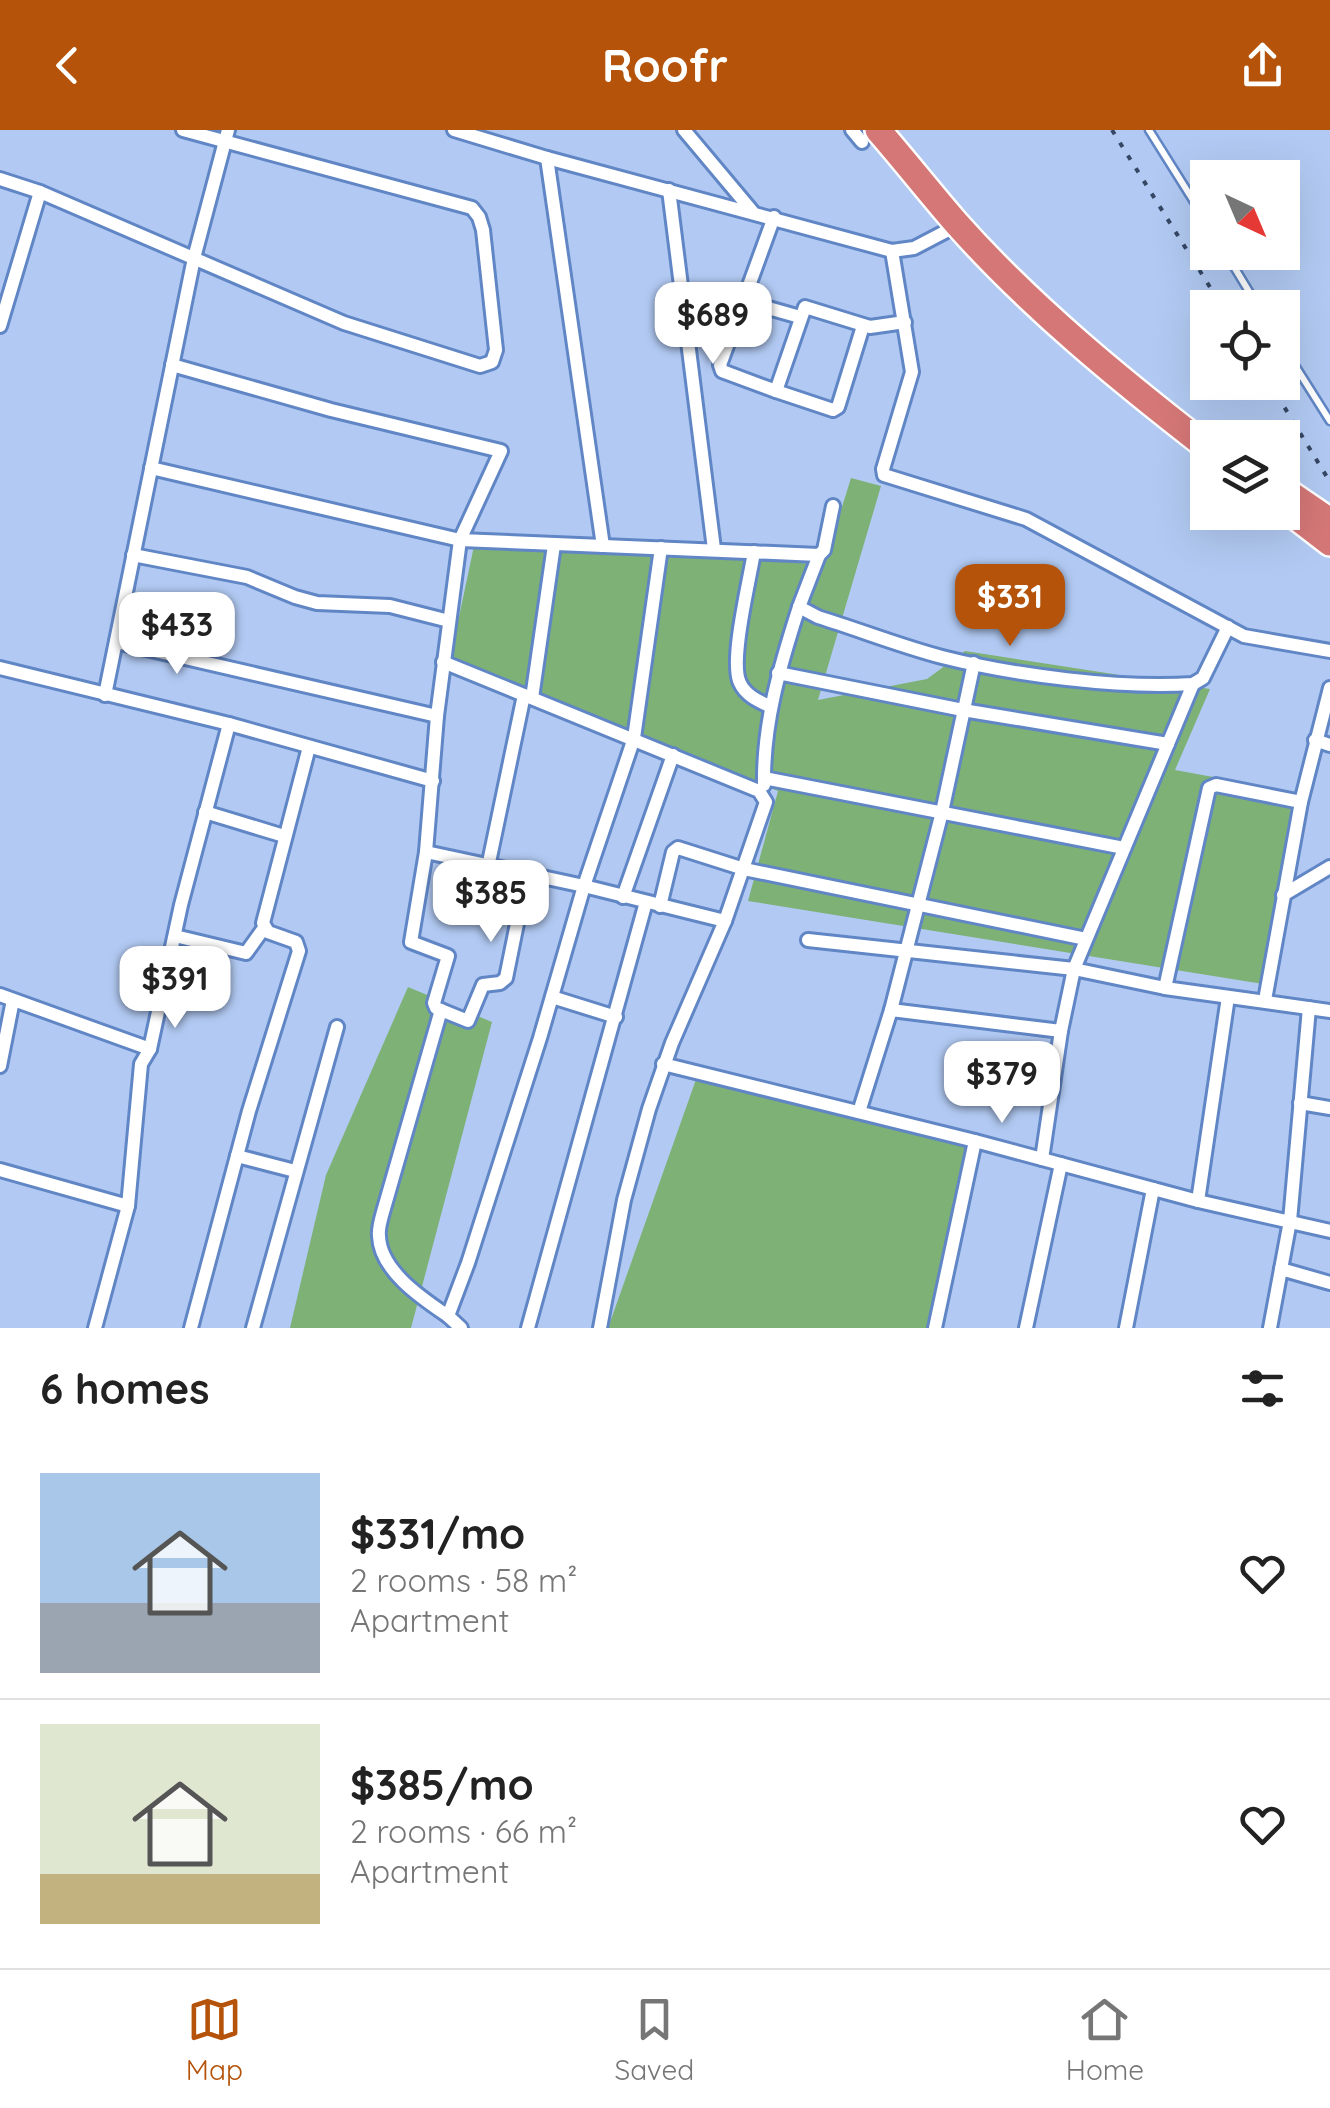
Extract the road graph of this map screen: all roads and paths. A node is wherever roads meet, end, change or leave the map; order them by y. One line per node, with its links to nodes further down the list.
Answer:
1 (183, 130): 7 (street)
2 (454, 130): 9 (street)
3 (684, 130): 14 (street)
4 (852, 130): 8 (street)
5 (895, 130): 27 (highway)
6 (1149, 130): 13 (lane)
7 (226, 136): 18 (street); 18 (street)
8 (870, 136): 16 (highway)
9 (547, 158): 11 (street); 38 (street)
10 (0, 179): 12 (street)
11 (669, 190): 14 (street); 40 (street)
12 (40, 192): 18 (street); 22 (street)
13 (1190, 195)
14 (752, 211): 15 (street)
15 (774, 217): 17 (street); 19 (street)
16 (958, 226): 17 (street); 29 (highway)
17 (892, 251): 21 (street)
18 (194, 258): 24 (street)
19 (744, 300): 20 (street); 26 (street)
20 (800, 317): 23 (street); 26 (street)
21 (905, 322): 23 (street); 46 (street)
22 (0, 326)
23 (862, 326): 26 (street)
24 (172, 365): 30 (street); 35 (street)
25 (1300, 374): 28 (lane)
26 (776, 390)
27 (1191, 420)
28 (1330, 421)
29 (1190, 434)
30 (152, 468): 35 (street); 42 (street)
31 (1300, 500): 34 (highway)
32 (832, 506): 43 (street)
33 (1300, 520): 36 (highway)
34 (1330, 521)
35 (460, 540): 37 (street); 45 (street)
36 (1330, 544)
37 (554, 545): 38 (street); 56 (street)
38 (603, 546): 39 (street)
39 (661, 548): 40 (street); 61 (street)
40 (714, 549): 41 (street)
41 (754, 552): 43 (street); 57 (street)
42 (134, 556): 45 (street); 47 (street)
43 (819, 556): 44 (street)
44 (799, 607): 50 (street); 52 (street)
45 (449, 620): 49 (street)
46 (1228, 627): 48 (street); 53 (street)
47 (116, 642): 55 (street); 59 (street)
48 (1330, 651)
49 (443, 662): 56 (street); 59 (street)
50 (974, 664): 53 (street); 58 (street)
51 (0, 668): 55 (street)
52 (778, 673): 57 (street); 58 (street)
53 (1193, 684): 63 (street)
54 (1330, 688): 62 (street)
55 (105, 695): 60 (street)
56 (528, 696): 61 (street); 76 (street)
57 (771, 707): 67 (street)
58 (963, 710): 63 (street); 72 (street)
59 (437, 716): 68 (street)
60 (229, 724): 65 (street); 71 (street)
61 (634, 738): 66 (street); 80 (street)
62 (1314, 740): 64 (street); 70 (street)
63 (1168, 744): 74 (street)
64 (1330, 745)
65 (309, 746): 68 (street); 73 (street)
66 (673, 755): 69 (street); 82 (street)
67 (764, 778): 69 (street); 72 (street)
68 (433, 781): 75 (street)
69 (764, 796): 78 (street)
70 (1301, 802): 81 (street); 92 (street)
71 (204, 812): 73 (street); 87 (street)
72 (942, 812): 74 (street); 84 (street)
73 (284, 836): 86 (street)
74 (1124, 848): 89 (street)
75 (426, 852): 76 (street); 98 (street)
76 (488, 867): 79 (street)
77 (1330, 867): 81 (street)
78 (744, 868): 83 (street); 84 (street); 85 (street)
79 (527, 874): 80 (street); 98 (street)
80 (584, 886): 82 (street); 94 (street)
81 (1284, 896): 96 (street)
82 (624, 897): 83 (street)
83 (653, 904): 85 (street); 101 (street)
84 (919, 907): 89 (street); 90 (street)
85 (725, 921): 105 (street)
86 (264, 928): 87 (street); 111 (street)
87 (175, 936): 104 (street)
88 (808, 940): 90 (street)
89 (1086, 940): 91 (street)
90 (904, 951): 91 (street); 99 (street)
91 (1074, 969): 92 (street); 103 (street)
92 (1164, 988): 95 (street)
93 (7, 997): 104 (street); 106 (street)
94 (552, 997): 101 (street); 123 (street)
95 (1228, 997): 96 (street); 117 (street)
96 (1265, 1000): 97 (street)
97 (1309, 1008): 100 (street); 107 (street)
98 (441, 1010): 123 (street)
99 (890, 1010): 103 (street); 109 (street)
100 (1330, 1011)
101 (616, 1017): 128 (street)
102 (337, 1027): 115 (street)
103 (1061, 1031): 112 (street)
104 (150, 1049): 118 (street)
105 (663, 1064): 109 (street); 129 (street)
106 (0, 1066)
107 (1300, 1103): 108 (street); 119 (street)
108 (1330, 1108)
109 (860, 1112): 110 (street)
110 (975, 1141): 112 (street); 130 (street)
111 (237, 1156): 115 (street); 125 (street)
112 (1042, 1160): 113 (street)
113 (1061, 1164): 116 (street); 131 (street)
114 (0, 1170): 118 (street)
115 (295, 1171): 126 (street)
116 (1153, 1189): 117 (street); 132 (street)
117 (1198, 1201): 119 (street)
118 (128, 1206): 124 (street)
119 (1290, 1220): 120 (street); 121 (street)
120 (1330, 1230)
121 (1281, 1269): 122 (street); 133 (street)
122 (1330, 1283)
123 (448, 1316): 127 (street)
124 (95, 1328)
125 (191, 1328)
126 (253, 1328)
127 (461, 1328)
128 (528, 1328)
129 (600, 1328)
130 (935, 1328)
131 (1026, 1328)
132 (1126, 1328)
133 (1270, 1328)

